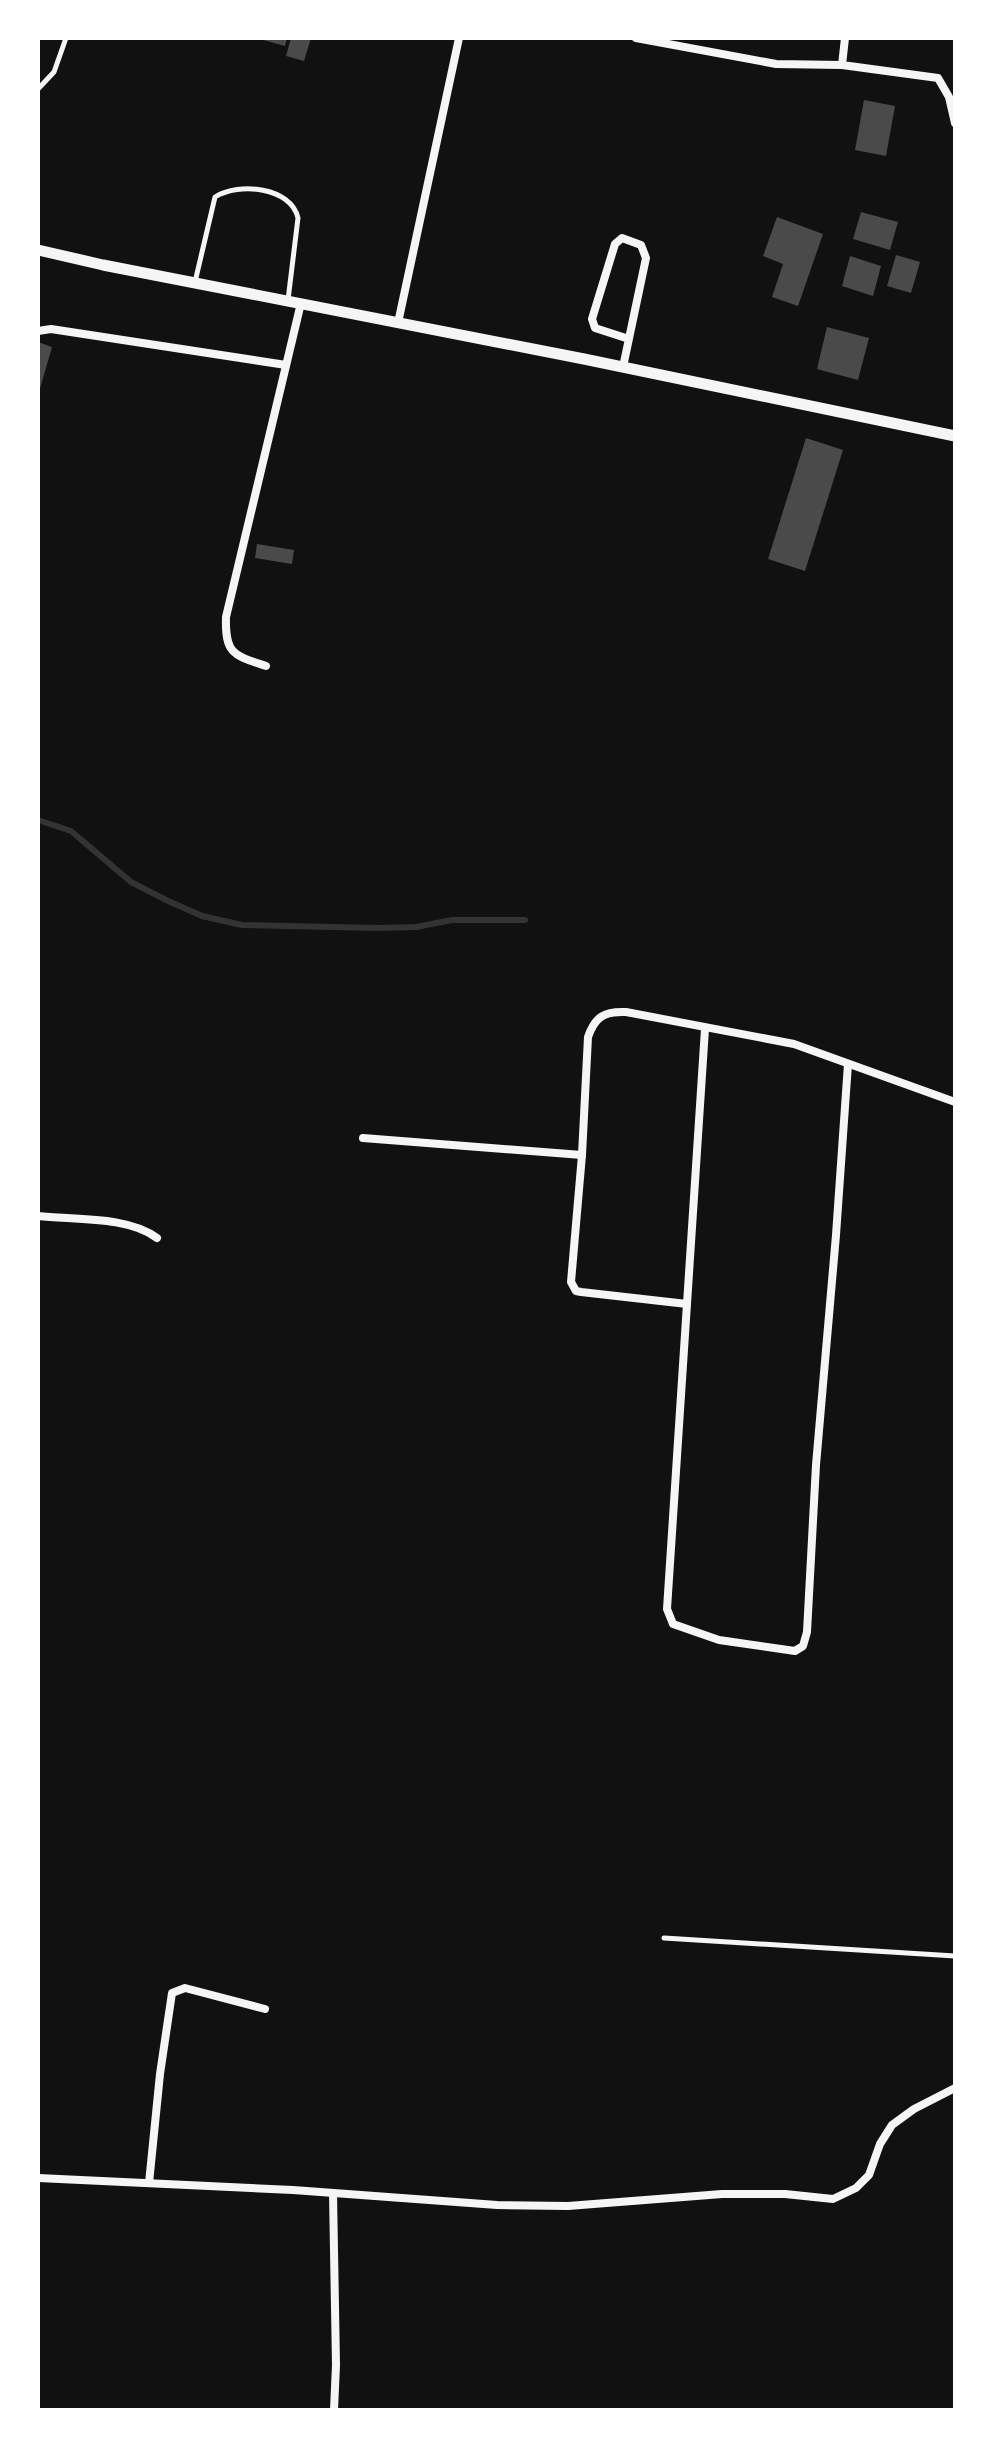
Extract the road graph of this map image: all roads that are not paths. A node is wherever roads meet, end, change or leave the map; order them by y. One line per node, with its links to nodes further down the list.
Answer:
1 (66, 38): 6 (lane)
2 (459, 38): 11 (street)
3 (636, 38): 5 (street)
4 (845, 38): 5 (street)
5 (842, 65): 7 (street)
6 (38, 89)
7 (955, 123)
8 (38, 250): 9 (street)
9 (195, 283): 10 (street); 10 (lane)
10 (295, 301): 11 (street); 14 (street)
11 (398, 323): 15 (street)
12 (38, 331): 14 (street)
13 (629, 339): 13 (street); 15 (street)
14 (286, 365): 17 (street)
15 (623, 367): 16 (street)
16 (955, 436)
17 (266, 666)
18 (705, 1029): 19 (street); 22 (street); 25 (street)
19 (848, 1064): 20 (street); 25 (street)
20 (955, 1102)
21 (363, 1138): 22 (street)
22 (582, 1155): 25 (street)
23 (38, 1216): 24 (street)
24 (157, 1238)
25 (687, 1304)
26 (664, 1938): 27 (lane)
27 (955, 1956)
28 (265, 2009): 31 (street)
29 (955, 2088): 32 (street)
30 (38, 2178): 31 (street)
31 (149, 2183): 32 (street)
32 (333, 2193): 33 (street)
33 (334, 2410)

